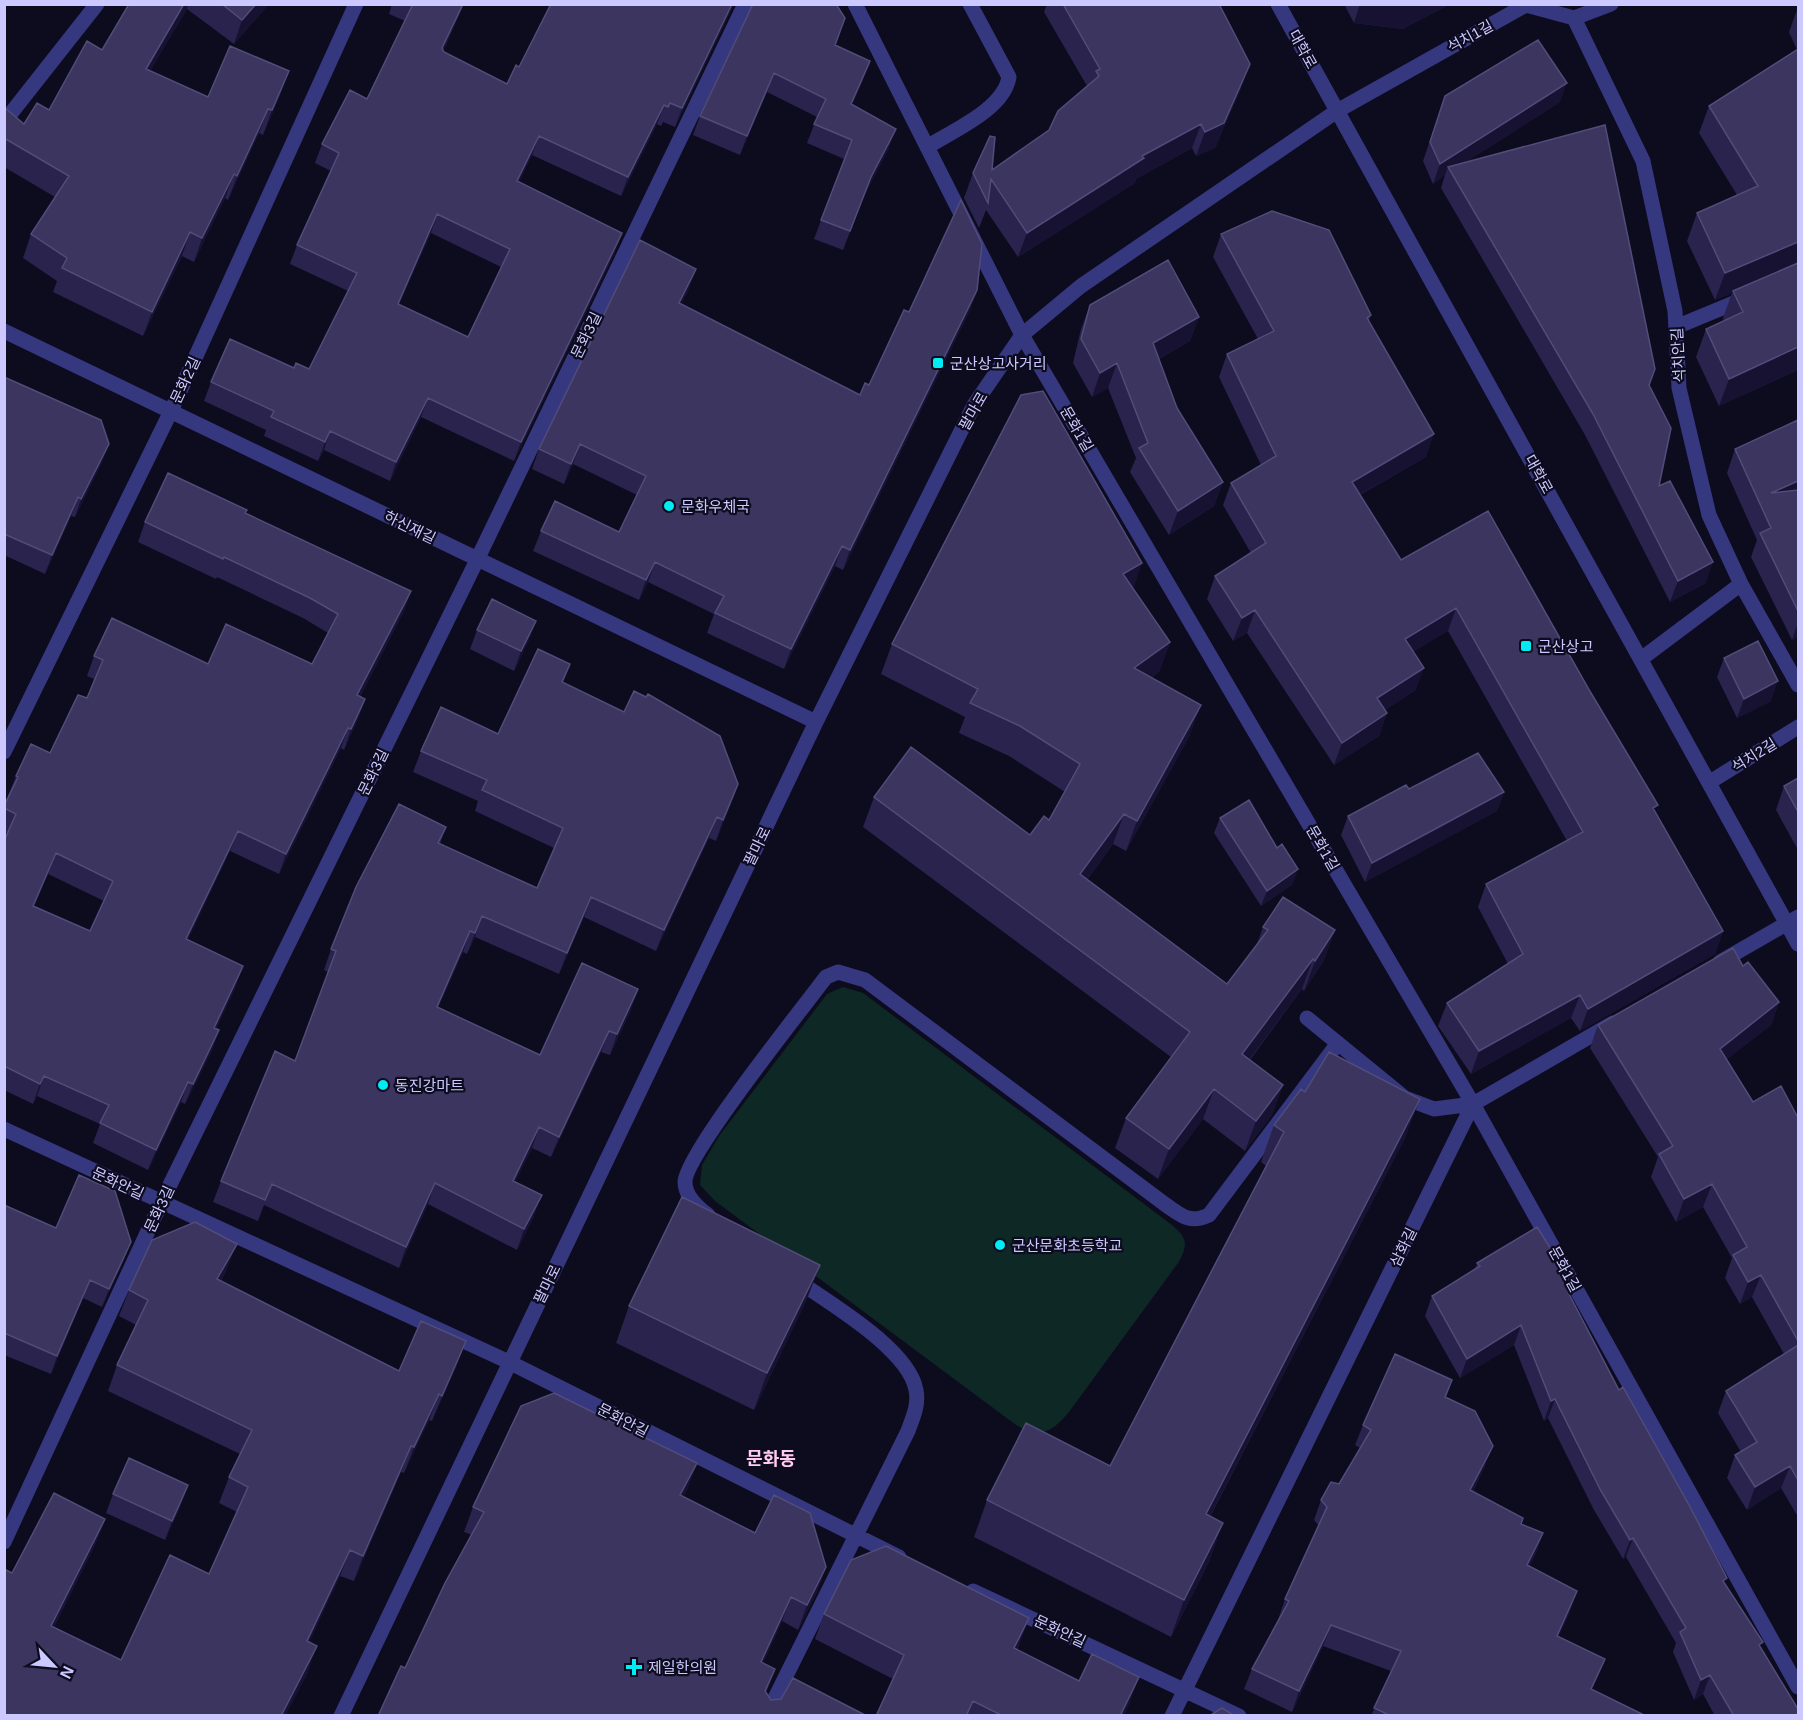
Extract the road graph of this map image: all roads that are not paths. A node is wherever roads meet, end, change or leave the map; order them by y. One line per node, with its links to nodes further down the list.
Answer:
1 (97, 4): 10 (street)
2 (356, 4): 16 (street, 문화2길)
3 (745, 4): 17 (street, 문화3길)
4 (855, 4): 11 (street, 문화1길)
5 (970, 4): 11 (street)
6 (1278, 4): 9 (street, 대학로)
7 (1611, 4): 8 (street)
8 (1574, 18): 9 (street, 석치1길); 13 (street, 석치안길)
9 (1337, 111): 15 (street, 팔마로); 19 (street, 대학로)
10 (4, 122)
11 (927, 147): 15 (street, 문화1길)
12 (1758, 293): 13 (street)
13 (1676, 327): 18 (street, 석치안길)
14 (4, 331): 16 (street, 하신재길)
15 (1022, 335): 21 (street, 팔마로); 31 (street, 문화1길)
16 (171, 411): 17 (street, 하신재길); 23 (street, 문화2길)
17 (477, 560): 21 (street, 하신재길); 33 (street, 문화3길)
18 (1741, 584): 19 (street); 20 (street, 석치안길)
19 (1641, 659): 24 (street, 대학로)
20 (1798, 685)
21 (816, 722): 36 (street, 팔마로)
22 (1798, 727): 24 (street, 석치2길)
23 (4, 752)
24 (1710, 782): 25 (street, 대학로)
25 (1793, 920): 26 (street, 대학로); 27 (street)
26 (1798, 944)
27 (1706, 970)
28 (1625, 1017): 31 (street)
29 (1307, 1018): 30 (street)
30 (1338, 1042): 31 (street); 34 (street)
31 (1473, 1104): 41 (street, 문화1길); 42 (street, 삼화길)
32 (4, 1129): 33 (street, 문화안길)
33 (161, 1203): 36 (street, 문화안길); 38 (street, 문화3길)
34 (724, 1227)
35 (781, 1268): 37 (street)
36 (509, 1362): 37 (street, 문화안길); 43 (street, 팔마로)
37 (855, 1536): 39 (street, 문화안길); 44 (street)
38 (4, 1542)
39 (909, 1561)
40 (962, 1586): 42 (street, 문화안길)
41 (1798, 1687)
42 (1185, 1689): 45 (street, 삼화길); 46 (street, 문화안길)
43 (341, 1716)
44 (766, 1716)
45 (1172, 1716)
46 (1239, 1716)

